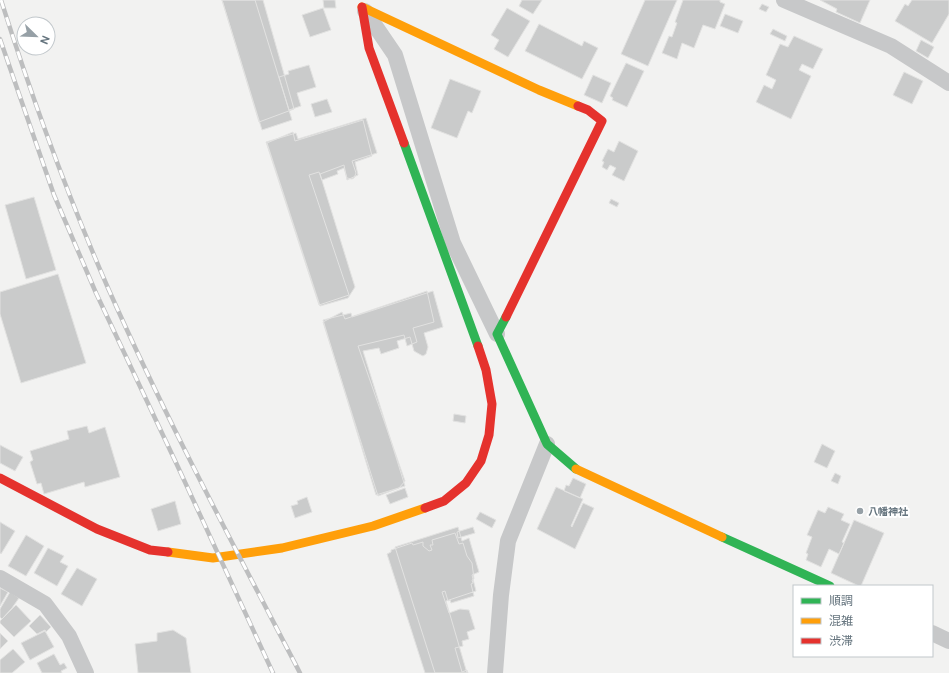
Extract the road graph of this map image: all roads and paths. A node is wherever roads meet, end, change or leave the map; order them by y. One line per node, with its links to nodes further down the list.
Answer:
1 (784, 0): 3 (street)
2 (362, 2): 4 (street); 4 (street); 6 (street)
3 (949, 83)
4 (497, 334): 5 (street)
5 (547, 444): 8 (street); 12 (street)
6 (0, 478)
7 (0, 578): 11 (street)
8 (828, 585)
9 (933, 633): 10 (street)
10 (949, 640)
11 (86, 673)
12 (495, 673)

